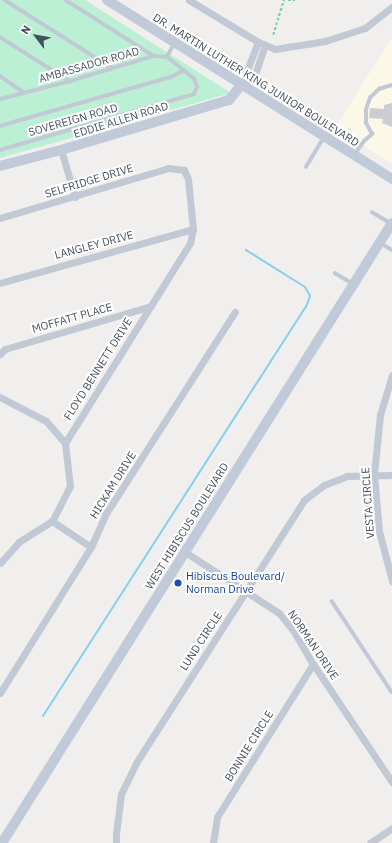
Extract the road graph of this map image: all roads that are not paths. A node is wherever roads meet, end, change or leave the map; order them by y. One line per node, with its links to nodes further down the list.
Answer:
1 (5, 0): 11 (lane)
2 (66, 0): 9 (lane)
3 (108, 0): 7 (street, DR. MARTIN LUTHER KING JUNIOR BOULEVARD)
4 (189, 0): 8 (street)
5 (392, 6): 8 (street)
6 (0, 37): 14 (lane)
7 (174, 43): 10 (lane); 15 (street, DR. MARTIN LUTHER KING JUNIOR BOULEVARD)
8 (262, 44): 15 (street)
9 (154, 56): 10 (lane, AMBASSADOR ROAD); 11 (lane, AMBASSADOR ROAD)
10 (167, 57): 12 (lane, SOVEREIGN ROAD)
11 (112, 68): 14 (lane, AMBASSADOR ROAD)
12 (183, 71): 19 (lane); 21 (lane, SOVEREIGN ROAD)
13 (0, 76): 17 (lane)
14 (70, 81): 17 (lane, AMBASSADOR ROAD)
15 (241, 85): 20 (street, DR. MARTIN LUTHER KING JUNIOR BOULEVARD); 22 (street, EDDIE ALLEN ROAD)
16 (392, 85): 23 (lane)
17 (25, 93): 18 (lane, AMBASSADOR ROAD)
18 (0, 99)
19 (0, 126)
20 (324, 136): 23 (street, DR. MARTIN LUTHER KING JUNIOR BOULEVARD); 25 (lane)
21 (0, 150)
22 (61, 150): 24 (street, EDDIE ALLEN ROAD); 28 (street)
23 (354, 156): 27 (street, DR. MARTIN LUTHER KING JUNIOR BOULEVARD)
24 (0, 166)
25 (306, 167)
26 (184, 170): 28 (street, SELFRIDGE DRIVE); 32 (street, FLOYD BENNETT DRIVE)
27 (392, 179)
28 (75, 197): 30 (street, SELFRIDGE DRIVE)
29 (372, 212): 31 (lane)
30 (0, 218)
31 (392, 223): 33 (street, WEST HIBISCUS BOULEVARD)
32 (194, 230): 36 (street, LANGLEY DRIVE); 38 (street, FLOYD BENNETT DRIVE)
33 (380, 242): 34 (lane); 37 (street, WEST HIBISCUS BOULEVARD)
34 (392, 250)
35 (335, 273): 37 (lane)
36 (0, 283)
37 (353, 284): 48 (street, WEST HIBISCUS BOULEVARD)
38 (151, 306): 40 (street, MOFFATT PLACE); 43 (street, FLOYD BENNETT DRIVE)
39 (235, 312): 47 (street, HICKAM DRIVE)
40 (0, 354)
41 (392, 375): 44 (street, VESTA CIRCLE)
42 (0, 397): 43 (street)
43 (65, 443): 46 (street)
44 (374, 474): 45 (street, LUND CIRCLE); 50 (street, VESTA CIRCLE); 51 (street, LUND CIRCLE)
45 (392, 475)
46 (52, 521): 47 (street); 49 (street)
47 (91, 547): 55 (street, HICKAM DRIVE)
48 (185, 552): 51 (street, NORMAN DRIVE); 58 (street, WEST HIBISCUS BOULEVARD)
49 (0, 563)
50 (392, 581)
51 (247, 590): 53 (street, NORMAN DRIVE); 59 (street, LUND CIRCLE)
52 (332, 601): 54 (lane)
53 (313, 664): 56 (street, NORMAN DRIVE); 60 (street, BONNIE CIRCLE)
54 (392, 692)
55 (0, 693)
56 (392, 782)
57 (392, 828): 61 (street)
58 (2, 843)
59 (116, 843)
60 (213, 843)
61 (370, 843)

